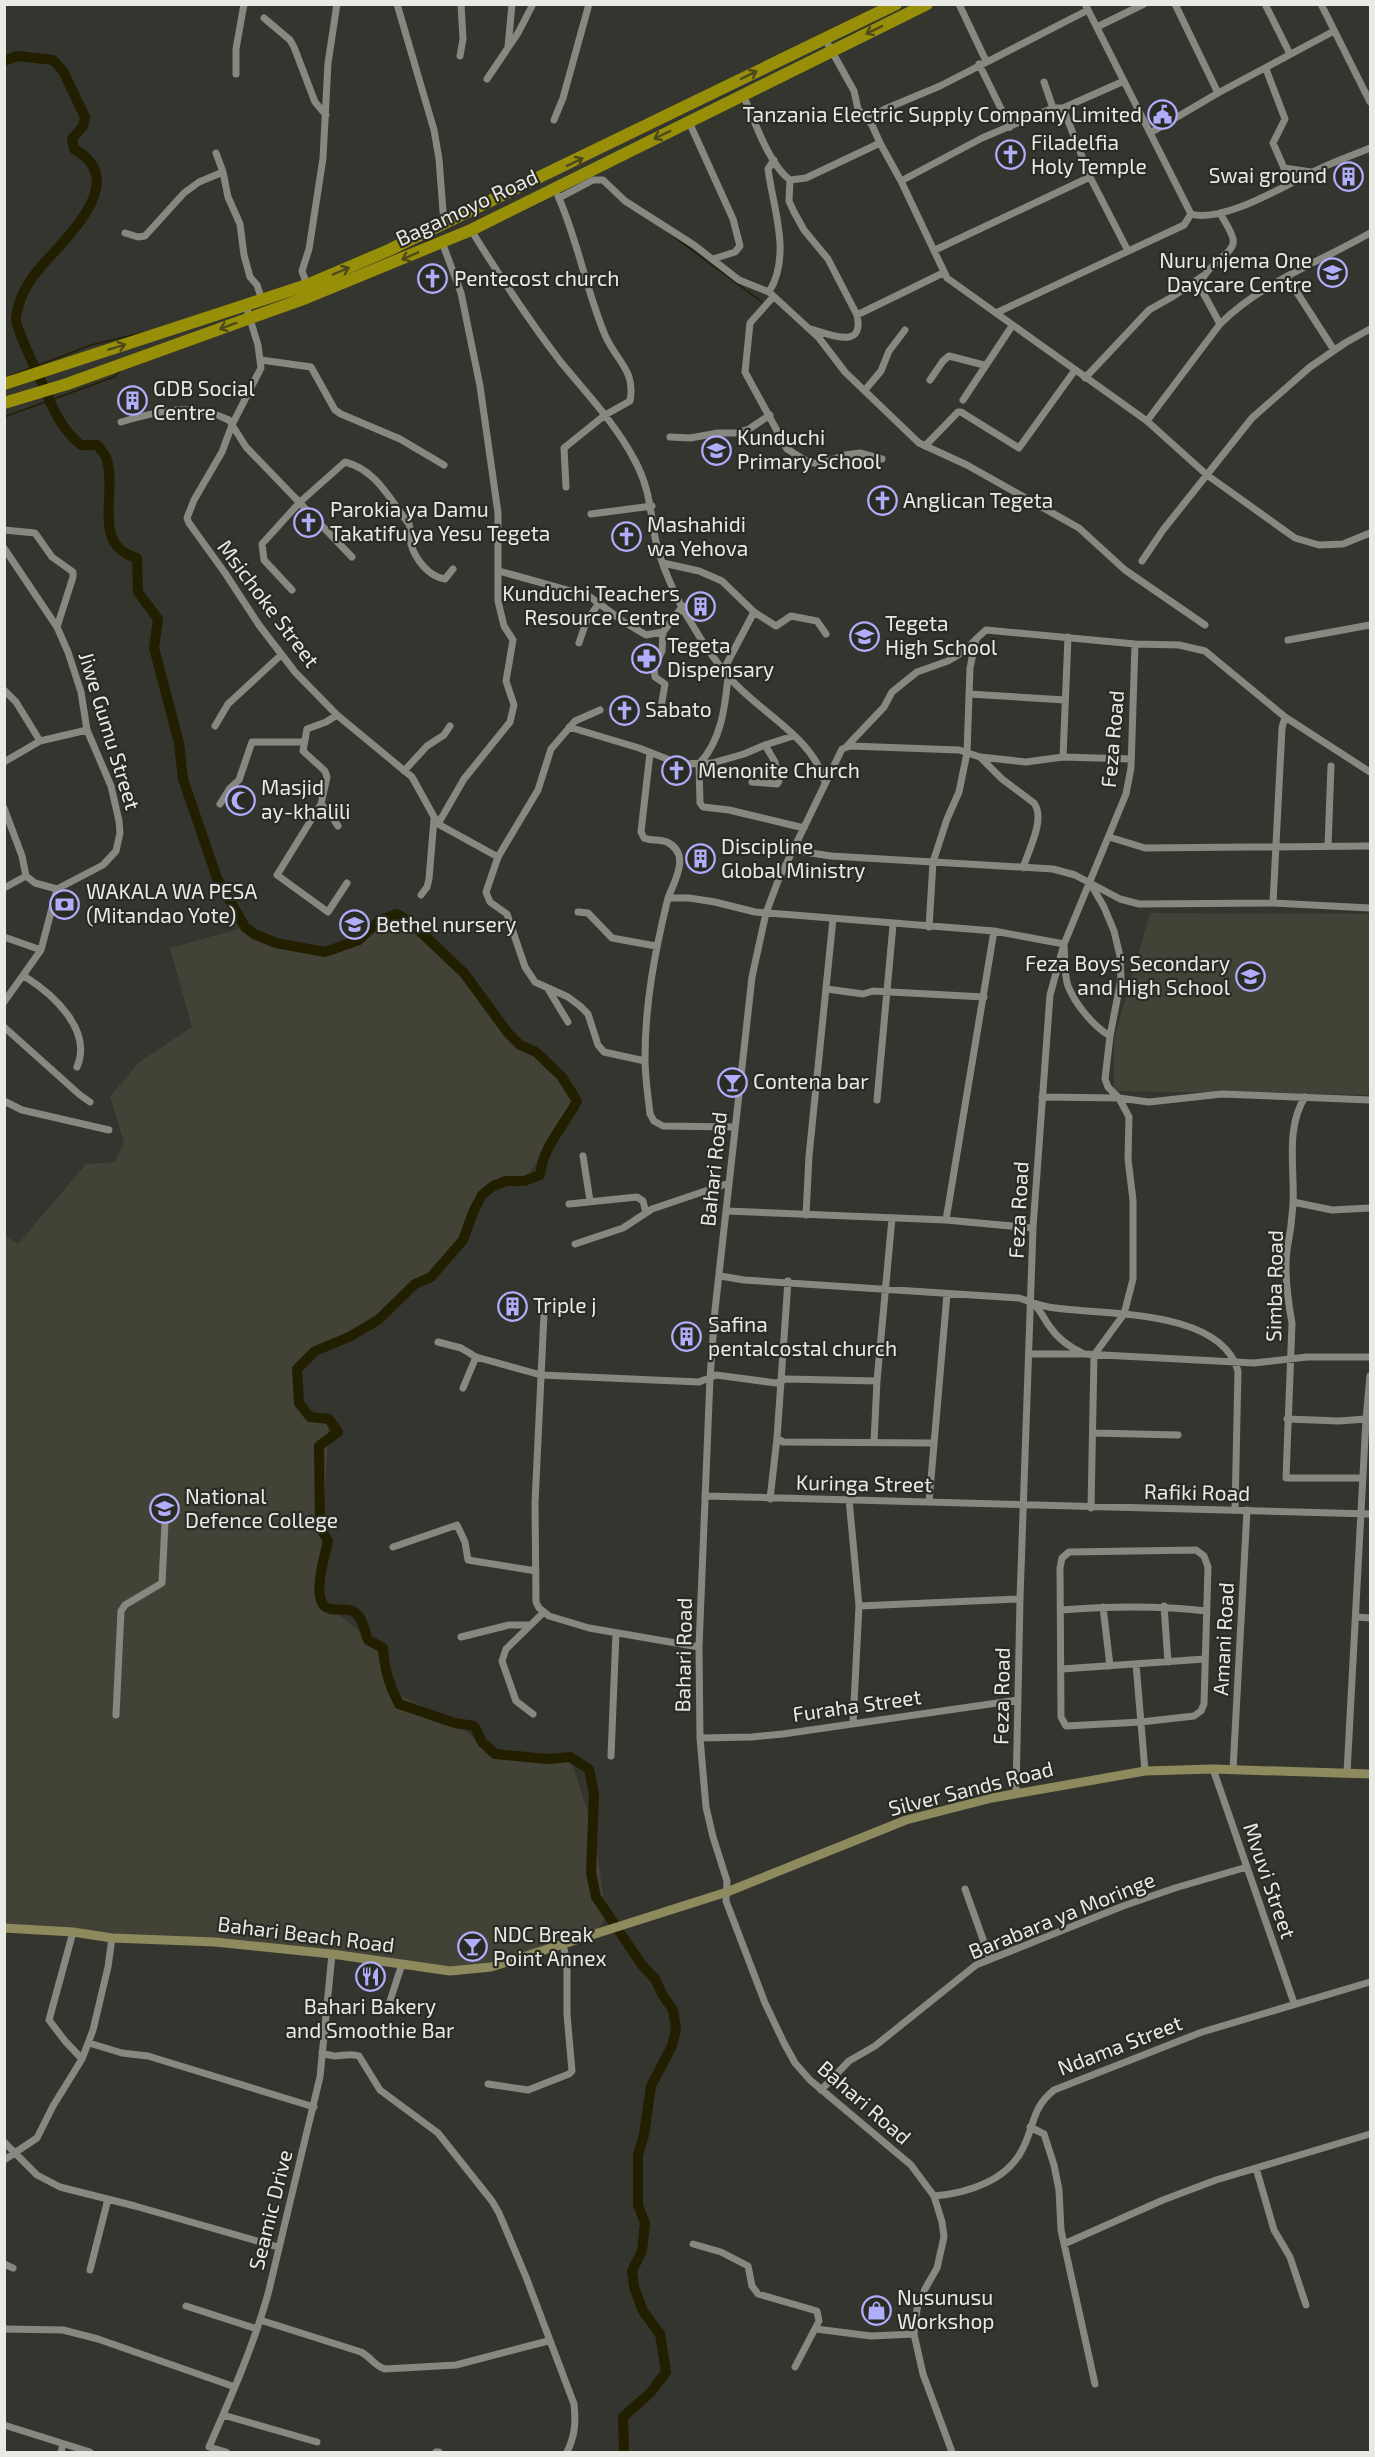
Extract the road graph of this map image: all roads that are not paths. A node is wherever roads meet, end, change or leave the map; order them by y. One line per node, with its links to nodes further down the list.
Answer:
1 (244, 4): 27 (street)
2 (337, 4): 36 (street)
3 (388, 4): 15 (street)
4 (461, 4): 24 (street)
5 (512, 4): 21 (street)
6 (533, 4): 21 (street)
7 (589, 4): 38 (street)
8 (896, 4): 20 (highway, Bagamoyo Road)
9 (927, 4): 22 (highway, Bagamoyo Road, one-way to 22)
10 (959, 4): 25 (street)
11 (1144, 4): 18 (street)
12 (1175, 4): 31 (street)
13 (1265, 4): 23 (street)
14 (1321, 4): 19 (street)
15 (397, 7): 54 (street)
16 (1087, 7): 18 (street); 25 (street)
17 (264, 18): 36 (street)
18 (1096, 27): 29 (street)
19 (1334, 31): 23 (street); 33 (street)
20 (825, 39): 22 (street); 54 (highway, Bagamoyo Road, one-way to 20)
21 (508, 48): 28 (street)
22 (831, 51): 32 (highway, Bagamoyo Road); 37 (street)
23 (1290, 54): 26 (street)
24 (460, 56)
25 (982, 62): 37 (street); 40 (street)
26 (1266, 69): 31 (street); 47 (street)
27 (236, 74)
28 (487, 79)
29 (1124, 81): 35 (street); 41 (street)
30 (1044, 82): 34 (street)
31 (1218, 93): 41 (street)
32 (743, 95): 39 (highway, Bagamoyo Road); 45 (street)
33 (1371, 102)
34 (1053, 108): 35 (street); 40 (street)
35 (1063, 108): 48 (street)
36 (326, 115): 65 (street)
37 (868, 119): 42 (street)
38 (554, 120)
39 (689, 122): 51 (highway, Bagamoyo Road, one-way to 51); 61 (street)
40 (1010, 127): 50 (street)
41 (1150, 133): 53 (street)
42 (880, 143): 49 (street); 50 (street)
43 (1371, 148): 47 (street)
44 (216, 153): 46 (street)
45 (774, 160): 49 (street); 66 (street)
46 (223, 172): 56 (street); 67 (street)
47 (1311, 172): 52 (street)
48 (1090, 177): 59 (street); 60 (street)
49 (790, 180): 70 (street)
50 (902, 181): 59 (street)
51 (556, 194): 55 (highway, Bagamoyo Road); 61 (street); 86 (street)
52 (1220, 213): 53 (street); 63 (street)
53 (1191, 214): 60 (street)
54 (444, 225): 65 (highway, Bagamoyo Road, one-way to 54)
55 (471, 230): 58 (highway, Bagamoyo Road); 86 (street)
56 (125, 233)
57 (1371, 233): 64 (street)
58 (442, 242): 68 (highway, Bagamoyo Road, one-way to 68); 107 (street)
59 (935, 250): 62 (street)
60 (1128, 251): 69 (street)
61 (713, 259): 66 (street)
62 (943, 273): 69 (street); 70 (street)
63 (1203, 276): 71 (street); 80 (street)
64 (1287, 277): 71 (street); 76 (street)
65 (307, 285): 67 (highway, Bagamoyo Road)
66 (771, 295): 73 (street); 87 (street)
67 (262, 300): 68 (highway, Bagamoyo Road)
68 (248, 312): 77 (street); 82 (highway, Bagamoyo Road, one-way to 68); 85 (highway, Bagamoyo Road, one-way to 85)
69 (996, 313): 72 (street)
70 (857, 315): 73 (street)
71 (1220, 324): 88 (street)
72 (1012, 326): 78 (street); 79 (street)
73 (806, 327): 83 (street)
74 (1371, 328): 76 (street)
75 (904, 330): 83 (street)
76 (1334, 350): 95 (street)
77 (261, 360): 90 (street, Msichoke Street); 94 (street)
78 (984, 365): 81 (street); 84 (street)
79 (1075, 370): 80 (street); 92 (street)
80 (1085, 378): 88 (street)
81 (930, 380)
82 (4, 384)
83 (865, 390): 92 (street)
84 (963, 400)
85 (4, 403)
86 (605, 415): 96 (street); 98 (street)
87 (770, 415): 91 (street); 93 (street)
88 (1147, 421): 95 (street)
89 (121, 422): 90 (street)
90 (232, 425): 97 (street); 122 (street, Msichoke Street)
91 (670, 437)
92 (925, 446): 112 (street)
93 (882, 459)
94 (444, 465)
95 (1207, 475): 101 (street); 104 (street)
96 (566, 487)
97 (300, 502): 103 (street); 106 (street); 108 (street)
98 (652, 506): 99 (street); 105 (street)
99 (591, 514)
100 (4, 530): 114 (street)
101 (1371, 533)
102 (4, 548): 114 (street, Jiwe Gumu Street)
103 (352, 557)
104 (1142, 561)
105 (663, 563): 110 (street); 111 (street)
106 (453, 569)
107 (500, 571): 109 (street); 156 (street)
108 (292, 590)
109 (599, 603): 115 (street); 120 (street)
110 (683, 606): 115 (street); 123 (street)
111 (754, 612): 116 (street); 123 (street)
112 (1205, 625)
113 (1371, 625): 119 (street)
114 (57, 627): 135 (street, Jiwe Gumu Street)
115 (663, 632): 128 (street)
116 (826, 634)
117 (1068, 637): 118 (street); 121 (street); 127 (street)
118 (976, 639): 126 (street); 140 (street, Bahari Road)
119 (1288, 640)
120 (579, 644)
121 (1135, 644): 131 (street); 145 (street, Feza Road)
122 (281, 655): 130 (street, Msichoke Street); 132 (street)
123 (724, 669): 124 (street)
124 (728, 677): 136 (street); 147 (street)
125 (4, 690): 137 (street)
126 (969, 694): 127 (street); 142 (street)
127 (1065, 700): 144 (street)
128 (661, 707)
129 (600, 710): 134 (street)
130 (337, 715): 138 (street); 149 (street, Msichoke Street)
131 (1285, 717): 150 (street); 163 (street)
132 (215, 726)
133 (450, 726): 149 (street)
134 (569, 727): 141 (street); 164 (street)
135 (87, 730): 137 (street); 171 (street, Jiwe Gumu Street)
136 (793, 736): 139 (street); 152 (street)
137 (40, 741): 146 (street)
138 (303, 742): 153 (street); 154 (street)
139 (765, 745): 147 (street); 151 (street)
140 (847, 746): 142 (street); 152 (street, Bahari Road)
141 (650, 753): 147 (street); 173 (street)
142 (967, 753): 143 (street); 165 (street)
143 (980, 757): 144 (street); 166 (street)
144 (1062, 757): 145 (street)
145 (1131, 759): 159 (street, Feza Road)
146 (4, 762)
147 (699, 765): 158 (street)
148 (1331, 766): 160 (street)
149 (404, 771): 156 (street, Msichoke Street)
150 (1371, 772)
151 (752, 782)
152 (825, 783): 158 (street, Bahari Road)
153 (220, 804)
154 (321, 804): 157 (street); 169 (street)
155 (4, 808): 167 (street)
156 (436, 822): 164 (street); 172 (street)
157 (338, 826)
158 (804, 828): 162 (street, Bahari Road)
159 (1109, 837): 163 (street); 168 (street, Feza Road)
160 (1328, 846): 161 (street); 163 (street)
161 (1371, 846)
162 (795, 847): 165 (street); 177 (street, Bahari Road)
163 (1276, 847): 174 (street)
164 (498, 857): 187 (street)
165 (933, 862): 166 (street); 180 (street)
166 (1023, 867): 168 (street)
167 (26, 876): 170 (street); 171 (street)
168 (1089, 881): 174 (street); 183 (street, Feza Road); 194 (street)
169 (347, 883)
170 (4, 888)
171 (57, 889): 185 (street)
172 (421, 896)
173 (668, 898): 177 (street); 184 (street)
174 (1273, 903): 175 (street)
175 (1371, 908)
176 (578, 912): 184 (street)
177 (766, 913): 178 (street); 204 (street, Bahari Road)
178 (833, 919): 179 (street); 188 (street)
179 (893, 925): 180 (street); 189 (street)
180 (929, 927): 181 (street)
181 (994, 931): 183 (street); 190 (street)
182 (4, 937): 185 (street)
183 (1064, 944): 194 (street); 197 (street, Feza Road)
184 (656, 946): 195 (street)
185 (41, 950): 186 (street)
186 (24, 976): 191 (street); 196 (street)
187 (548, 989): 192 (street); 195 (street)
188 (827, 989): 189 (street); 214 (street)
189 (887, 992): 190 (street); 200 (street)
190 (984, 997): 216 (street)
191 (4, 1002)
192 (568, 1022)
193 (4, 1027): 203 (street)
194 (1110, 1036): 199 (street)
195 (645, 1061): 204 (street)
196 (77, 1067)
197 (1042, 1097): 199 (street); 217 (street, Feza Road)
198 (1305, 1097): 199 (street); 201 (street); 209 (street, Simba Road)
199 (1119, 1098): 225 (street)
200 (877, 1100)
201 (1371, 1100)
202 (4, 1101): 205 (street)
203 (90, 1102)
204 (735, 1127): 207 (street, Bahari Road)
205 (109, 1130)
206 (583, 1156): 208 (street)
207 (729, 1183): 212 (street, Bahari Road); 213 (street)
208 (590, 1201): 210 (street); 213 (street)
209 (1293, 1202): 211 (street); 232 (street, Simba Road)
210 (570, 1204)
211 (1371, 1208)
212 (726, 1211): 214 (street); 219 (street, Bahari Road)
213 (646, 1213): 218 (street)
214 (806, 1215): 215 (street)
215 (892, 1218): 216 (street); 221 (street)
216 (946, 1220): 217 (street)
217 (1033, 1228): 223 (street, Feza Road)
218 (575, 1244)
219 (720, 1276): 220 (street); 236 (street, Bahari Road)
220 (788, 1281): 221 (street); 237 (street)
221 (886, 1289): 222 (street); 238 (street)
222 (947, 1294): 223 (street); 246 (street)
223 (1031, 1302): 225 (street); 227 (street, Feza Road); 228 (street)
224 (544, 1314): 234 (street)
225 (1124, 1314): 229 (street); 233 (street)
226 (438, 1342): 230 (street)
227 (1029, 1354): 228 (street); 252 (street, Feza Road)
228 (1084, 1354): 229 (street)
229 (1094, 1355): 233 (street); 242 (street)
230 (476, 1357): 234 (street); 239 (street)
231 (1371, 1357): 232 (street)
232 (1290, 1361): 233 (street); 240 (street, Simba Road)
233 (1235, 1362): 254 (street)
234 (541, 1375): 236 (street); 260 (street)
235 (1371, 1376): 241 (street)
236 (710, 1378): 237 (street); 248 (street, Bahari Road)
237 (781, 1381): 238 (street); 244 (street)
238 (877, 1381): 245 (street)
239 (463, 1388)
240 (1287, 1419): 241 (street); 247 (street, Simba Road)
241 (1366, 1419): 247 (street)
242 (1093, 1433): 243 (street); 253 (street)
243 (1178, 1435)
244 (777, 1438): 245 (street); 249 (street)
245 (874, 1442): 246 (street)
246 (933, 1443): 251 (street)
247 (1363, 1478): 256 (street)
248 (705, 1496): 249 (street, Kuringa Street); 273 (street, Bahari Road)
249 (770, 1499): 250 (street, Kuringa Street)
250 (849, 1499): 251 (street, Kuringa Street); 262 (street)
251 (929, 1503): 252 (street, Kuringa Street)
252 (1024, 1504): 253 (street, Rafiki Road); 261 (street, Feza Road)
253 (1091, 1508): 254 (street, Rafiki Road)
254 (1234, 1510): 255 (street, Rafiki Road)
255 (1247, 1510): 256 (street, Rafiki Road); 287 (street, Amani Road)
256 (1362, 1513): 257 (street, Rafiki Road); 268 (street)
257 (1371, 1514)
258 (165, 1523): 281 (street)
259 (393, 1547): 260 (street)
260 (536, 1571): 267 (street)
261 (1020, 1599): 262 (street); 279 (street, Feza Road)
262 (859, 1606): 283 (street)
263 (1164, 1606): 264 (street); 266 (street); 275 (street)
264 (1103, 1607): 265 (street); 277 (street)
265 (1061, 1610): 266 (street); 278 (street)
266 (1206, 1611): 274 (street)
267 (543, 1613): 270 (street); 271 (street)
268 (1356, 1617): 269 (street); 289 (street)
269 (1371, 1618)
270 (530, 1625): 272 (street); 280 (street)
271 (616, 1633): 273 (street); 285 (street)
272 (461, 1637)
273 (699, 1647): 284 (street, Bahari Road)
274 (1205, 1659): 275 (street); 282 (street)
275 (1168, 1662): 276 (street)
276 (1136, 1664): 277 (street); 282 (street)
277 (1110, 1666): 278 (street)
278 (1062, 1670): 282 (street)
279 (1018, 1700): 283 (street, Furaha Street); 291 (street, Feza Road)
280 (534, 1714)
281 (116, 1715)
282 (1141, 1722): 288 (street)
283 (853, 1723): 284 (street, Furaha Street)
284 (699, 1738): 294 (street, Bahari Road)
285 (611, 1756)
286 (1213, 1769): 287 (street, Silver Sands Road); 288 (street, Silver Sands Road); 292 (street, Mvuvi Street)
287 (1233, 1770): 289 (street, Silver Sands Road)
288 (1145, 1771): 291 (street, Silver Sands Road)
289 (1347, 1773): 290 (street, Silver Sands Road)
290 (1371, 1774)
291 (1016, 1793): 294 (street, Silver Sands Road)
292 (1247, 1867): 301 (street, Barabara ya Moringe); 304 (street, Mvuvi Street)
293 (965, 1889): 301 (street)
294 (727, 1892): 297 (street, Silver Sands Road); 310 (street, Bahari Road)
295 (4, 1928): 296 (street, Bahari Beach Road)
296 (73, 1932): 298 (street, Bahari Beach Road); 308 (street)
297 (597, 1934): 299 (street, Bahari Beach Road)
298 (112, 1938): 300 (street, Bahari Beach Road); 306 (street)
299 (563, 1944): 302 (street, Bahari Beach Road); 309 (street)
300 (332, 1954): 302 (street, Bahari Beach Road); 307 (street, Seamic Drive)
301 (990, 1959): 310 (street, Barabara ya Moringe)
302 (402, 1964): 305 (street)
303 (1371, 1982): 304 (street, Ndama Street)
304 (1294, 2003): 312 (street, Ndama Street)
305 (390, 2012)
306 (89, 2043): 308 (street); 311 (street)
307 (322, 2052): 311 (street, Seamic Drive); 333 (street)
308 (82, 2059): 315 (street)
309 (488, 2084)
310 (821, 2090): 318 (street, Bahari Road)
311 (314, 2107): 322 (street, Seamic Drive)
312 (1030, 2127): 318 (street, Ndama Street); 321 (street)
313 (1371, 2134): 317 (street)
314 (4, 2142): 315 (street)
315 (14, 2152): 316 (street); 319 (street)
316 (4, 2160)
317 (1256, 2168): 321 (street); 326 (street)
318 (934, 2196): 332 (street, Bahari Road)
319 (108, 2199): 322 (street); 325 (street)
320 (693, 2244): 331 (street)
321 (1064, 2244): 335 (street)
322 (278, 2247): 328 (street, Seamic Drive)
323 (4, 2264): 324 (street)
324 (13, 2268)
325 (90, 2270)
326 (1306, 2305)
327 (186, 2306): 330 (street)
328 (260, 2320): 330 (street, Seamic Drive); 333 (street)
329 (4, 2329): 336 (street)
330 (257, 2329): 336 (street, Seamic Drive)
331 (816, 2329): 332 (street); 334 (street)
332 (914, 2334): 346 (street, Bahari Road)
333 (548, 2341): 345 (street)
334 (795, 2367)
335 (1095, 2384)
336 (235, 2387): 337 (street, Seamic Drive)
337 (223, 2415): 339 (street); 341 (street, Seamic Drive)
338 (4, 2425): 340 (street)
339 (317, 2442)
340 (63, 2444): 342 (street); 343 (street)
341 (207, 2450): 344 (street, Seamic Drive)
342 (61, 2452)
343 (90, 2452)
344 (226, 2452)
345 (567, 2452)
346 (952, 2452)

